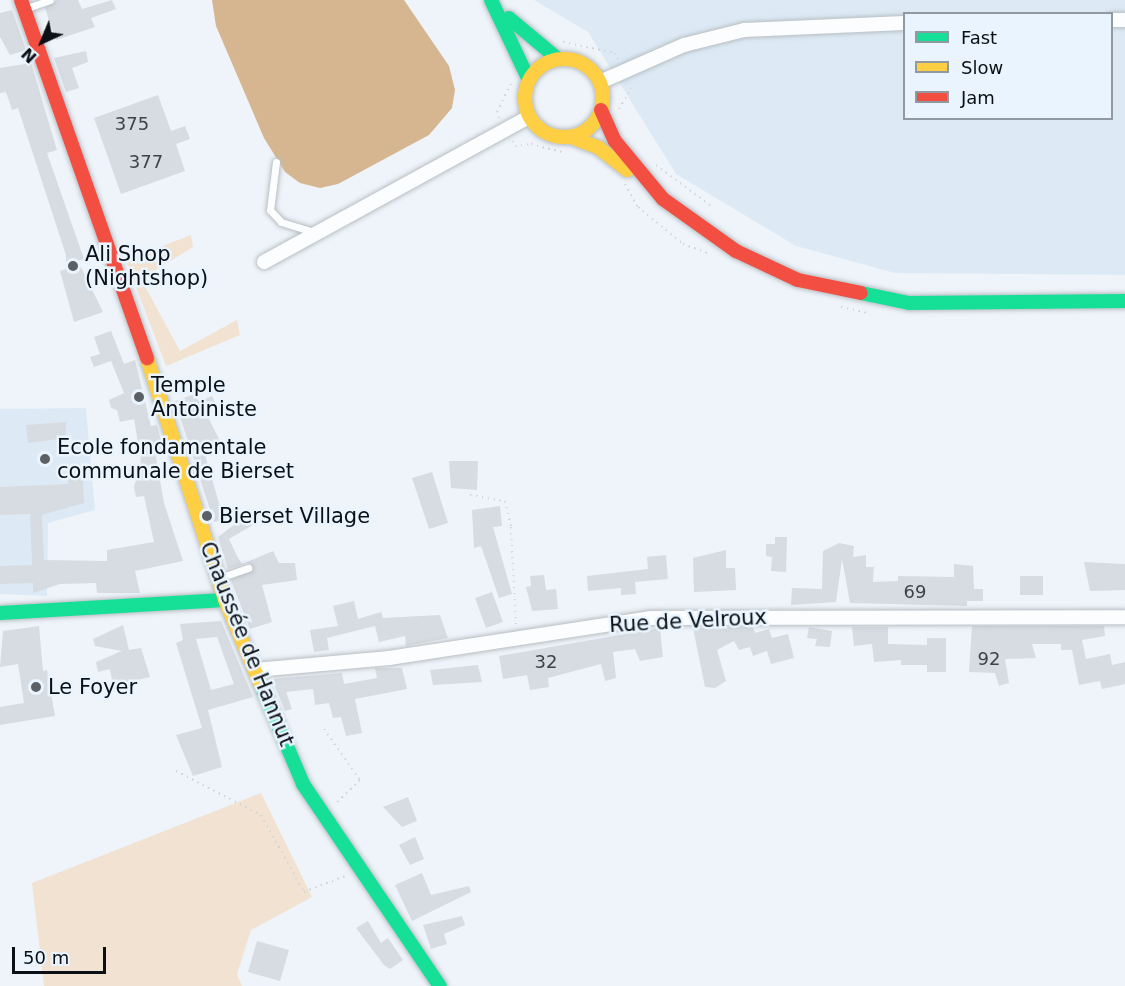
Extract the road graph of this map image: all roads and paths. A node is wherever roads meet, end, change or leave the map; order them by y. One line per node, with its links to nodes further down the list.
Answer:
1 (50, 0): 3 (lane)
2 (491, 0): 4 (street)
3 (23, 4): 33 (street, Chaussée de Hannut)
4 (501, 14): 8 (street); 10 (street)
5 (903, 23): 11 (street)
6 (557, 41): 7 (path)
7 (615, 53)
8 (558, 58): 10 (street); 11 (street)
9 (513, 74): 14 (path)
10 (529, 80): 15 (street)
11 (600, 82): 13 (street)
12 (631, 89): 16 (path)
13 (602, 110): 17 (street); 22 (street)
14 (497, 112)
15 (529, 117): 17 (street); 25 (street)
16 (619, 120)
17 (571, 136): 22 (street)
18 (516, 146): 19 (path)
19 (573, 153)
20 (276, 162): 25 (lane)
21 (651, 163): 24 (path)
22 (642, 179): 28 (street)
23 (623, 181): 26 (path)
24 (711, 206)
25 (317, 233): 27 (street)
26 (716, 256)
27 (264, 262)
28 (1125, 301)
29 (830, 304): 30 (path)
30 (877, 314)
31 (470, 495): 39 (path)
32 (248, 568): 33 (lane)
33 (217, 579): 34 (street, Chaussée de Hannut)
34 (225, 600): 36 (street); 40 (street, Chaussée de Hannut)
35 (0, 602): 36 (street)
36 (38, 607): 37 (street)
37 (0, 613)
38 (1125, 617): 39 (street, Rue de Velroux)
39 (516, 635): 40 (street, Rue de Velroux)
40 (255, 670): 43 (street, Chaussée de Hannut)
41 (324, 729): 43 (path)
42 (176, 771): 44 (path)
43 (323, 815): 44 (street, Chaussée de Hannut)
44 (358, 869): 45 (street, Chaussée de Hannut)
45 (440, 986)

